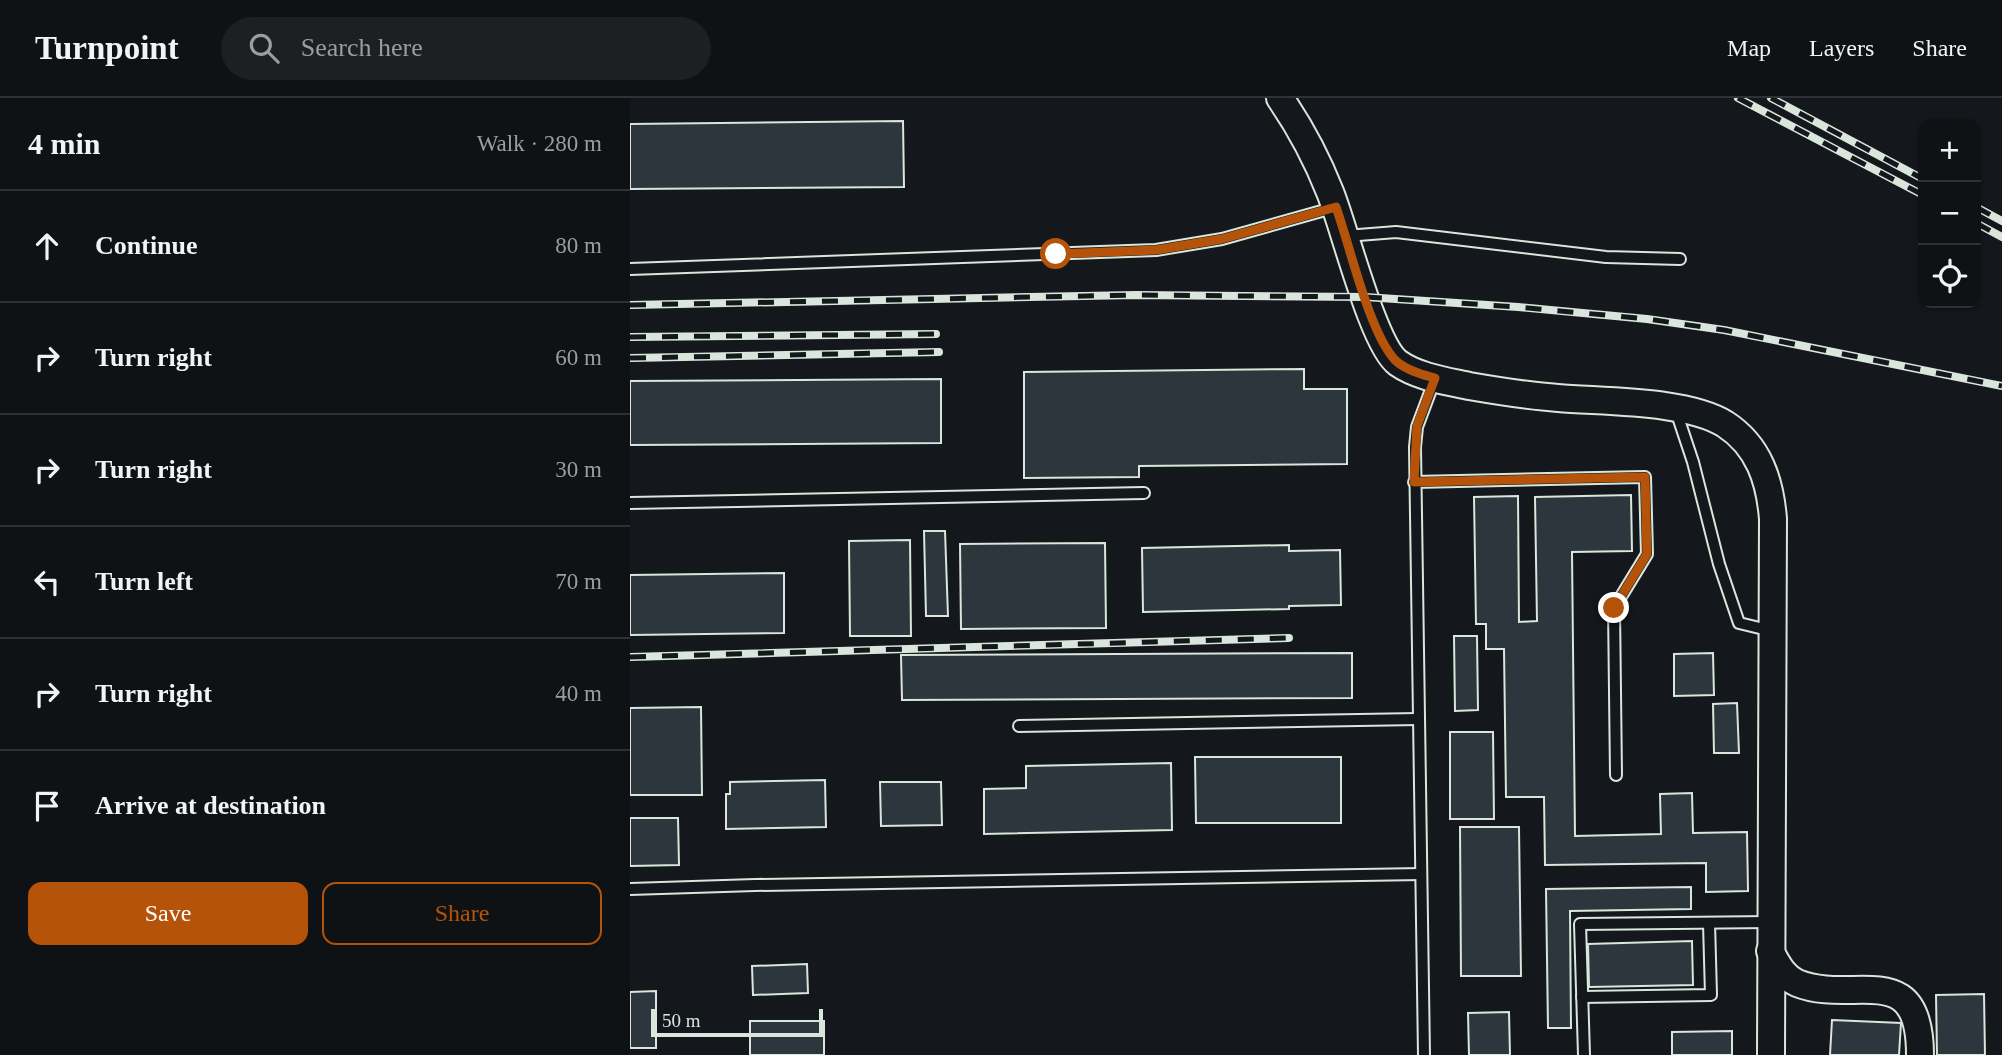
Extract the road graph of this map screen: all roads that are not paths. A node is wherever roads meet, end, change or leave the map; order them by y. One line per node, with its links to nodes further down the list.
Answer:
1 (1280, 98): 2 (street)
2 (1336, 207): 3 (street); 5 (lane)
3 (1346, 236): 4 (lane); 6 (street)
4 (1680, 259)
5 (630, 269)
6 (1435, 378): 7 (street); 8 (lane)
7 (1675, 408): 11 (lane); 11 (street)
8 (1414, 482): 12 (lane); 14 (lane)
9 (1144, 493): 10 (lane)
10 (630, 503)
11 (1772, 631): 17 (street)
12 (1418, 719): 13 (lane); 15 (lane)
13 (1019, 726)
14 (1615, 775)
15 (1421, 874): 16 (lane); 21 (lane)
16 (630, 889)
17 (1770, 922): 18 (lane); 19 (street)
18 (1709, 923): 20 (lane); 20 (lane)
19 (1770, 951): 23 (street); 24 (street)
20 (1583, 998): 22 (lane)
21 (1424, 1055)
22 (1584, 1055)
23 (1771, 1055)
24 (1920, 1055)

